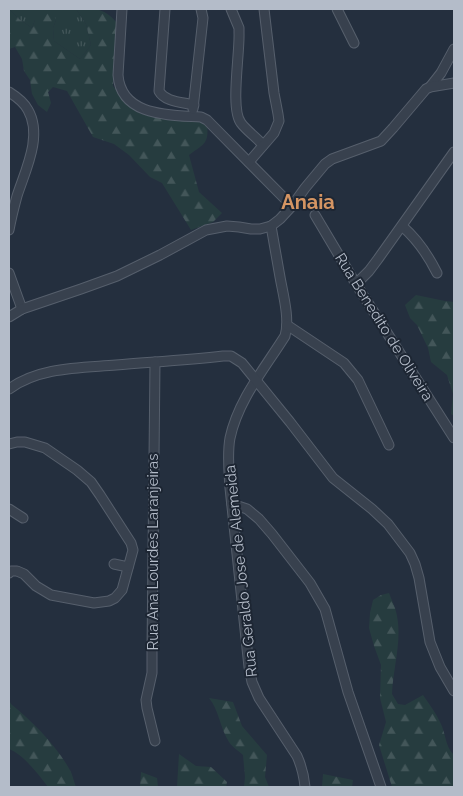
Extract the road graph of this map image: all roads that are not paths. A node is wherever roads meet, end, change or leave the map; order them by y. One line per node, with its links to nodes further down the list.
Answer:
1 (122, 9): 13 (street)
2 (165, 9): 12 (street)
3 (202, 9): 12 (street)
4 (231, 9): 14 (street)
5 (264, 9): 14 (street)
6 (337, 9): 7 (street)
7 (354, 43)
8 (454, 48): 10 (street)
9 (454, 83): 10 (street)
10 (434, 86): 18 (street)
11 (9, 92): 17 (street)
12 (194, 105): 13 (street)
13 (192, 116): 16 (street)
14 (263, 145): 16 (street)
15 (454, 152): 21 (street)
16 (250, 162): 18 (street)
17 (13, 196): 22 (street)
18 (292, 206): 20 (street)
19 (315, 215): 25 (street, Rua Benedito de Oliveira)
20 (271, 226): 26 (street); 28 (street)
21 (402, 226): 24 (street); 25 (street)
22 (9, 230)
23 (9, 273): 26 (street)
24 (437, 273)
25 (356, 284): 32 (street, Rua Benedito de Oliveira)
26 (22, 309): 27 (street)
27 (9, 317)
28 (287, 325): 30 (street, Rua Geraldo Jose de Alemeida); 34 (street)
29 (155, 362): 30 (street); 31 (street); 42 (street, Rua Ana Lourdes Laranjeiras)
30 (255, 381): 35 (street, Rua Geraldo Jose de Alemeida); 41 (street)
31 (9, 389)
32 (454, 438)
33 (9, 444): 39 (street)
34 (389, 445)
35 (232, 504): 43 (street, Rua Geraldo Jose de Alemeida); 44 (street)
36 (9, 509): 37 (street)
37 (23, 518)
38 (114, 564): 39 (street)
39 (128, 566): 40 (street)
40 (9, 573)
41 (454, 691)
42 (155, 741)
43 (305, 787)
44 (380, 787)

